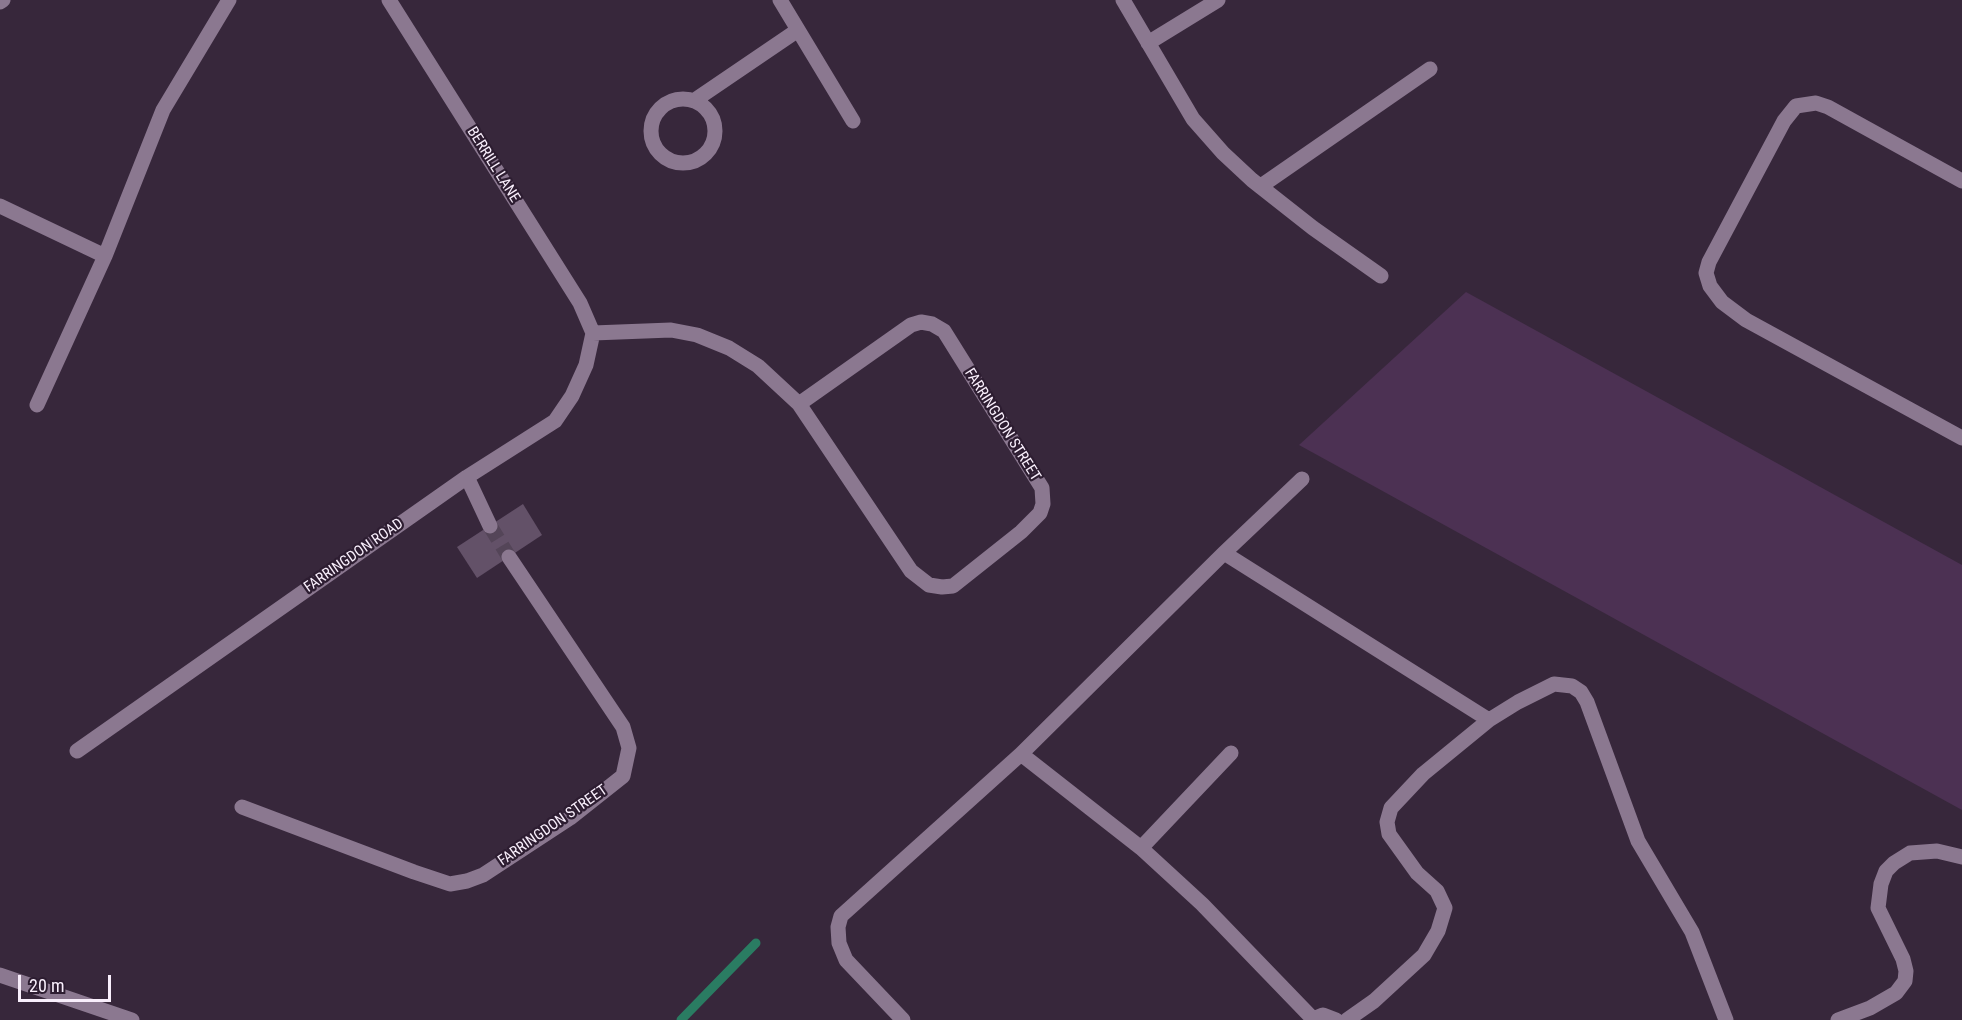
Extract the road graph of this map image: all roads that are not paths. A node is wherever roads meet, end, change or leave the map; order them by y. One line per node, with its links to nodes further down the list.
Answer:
1 (229, 0): 14 (street)
2 (389, 0): 16 (street, BERRILL LANE)
3 (780, 0): 6 (street)
4 (1123, 0): 7 (street)
5 (1218, 0): 7 (street)
6 (798, 30): 9 (street); 10 (street)
7 (1148, 43): 12 (street)
8 (1430, 69): 12 (street)
9 (695, 100): 9 (street)
10 (853, 121)
11 (1962, 181): 19 (street)
12 (1261, 186): 15 (street)
13 (0, 206): 14 (street)
14 (105, 256): 18 (street)
15 (1381, 276)
16 (593, 333): 17 (street, FARRINGDON STREET); 20 (street, FARRINGDON ROAD)
17 (799, 404): 17 (street, FARRINGDON STREET)
18 (37, 405)
19 (1962, 438)
20 (467, 477): 22 (street); 26 (street, FARRINGDON ROAD)
21 (1302, 479): 23 (street)
22 (490, 526)
23 (1224, 554): 25 (street); 28 (street)
24 (509, 557): 29 (street, FARRINGDON STREET)
25 (1489, 720): 38 (street); 39 (street)
26 (76, 751)
27 (1231, 753): 30 (street)
28 (1021, 754): 30 (street); 36 (street)
29 (242, 807)
30 (1141, 848): 34 (street)
31 (1962, 857): 33 (street)
32 (0, 975): 35 (street)
33 (1871, 1014): 40 (street)
34 (1312, 1019): 37 (street)
35 (132, 1020)
36 (903, 1020)
37 (1336, 1020)
38 (1347, 1020)
39 (1726, 1020)
40 (1838, 1020)

